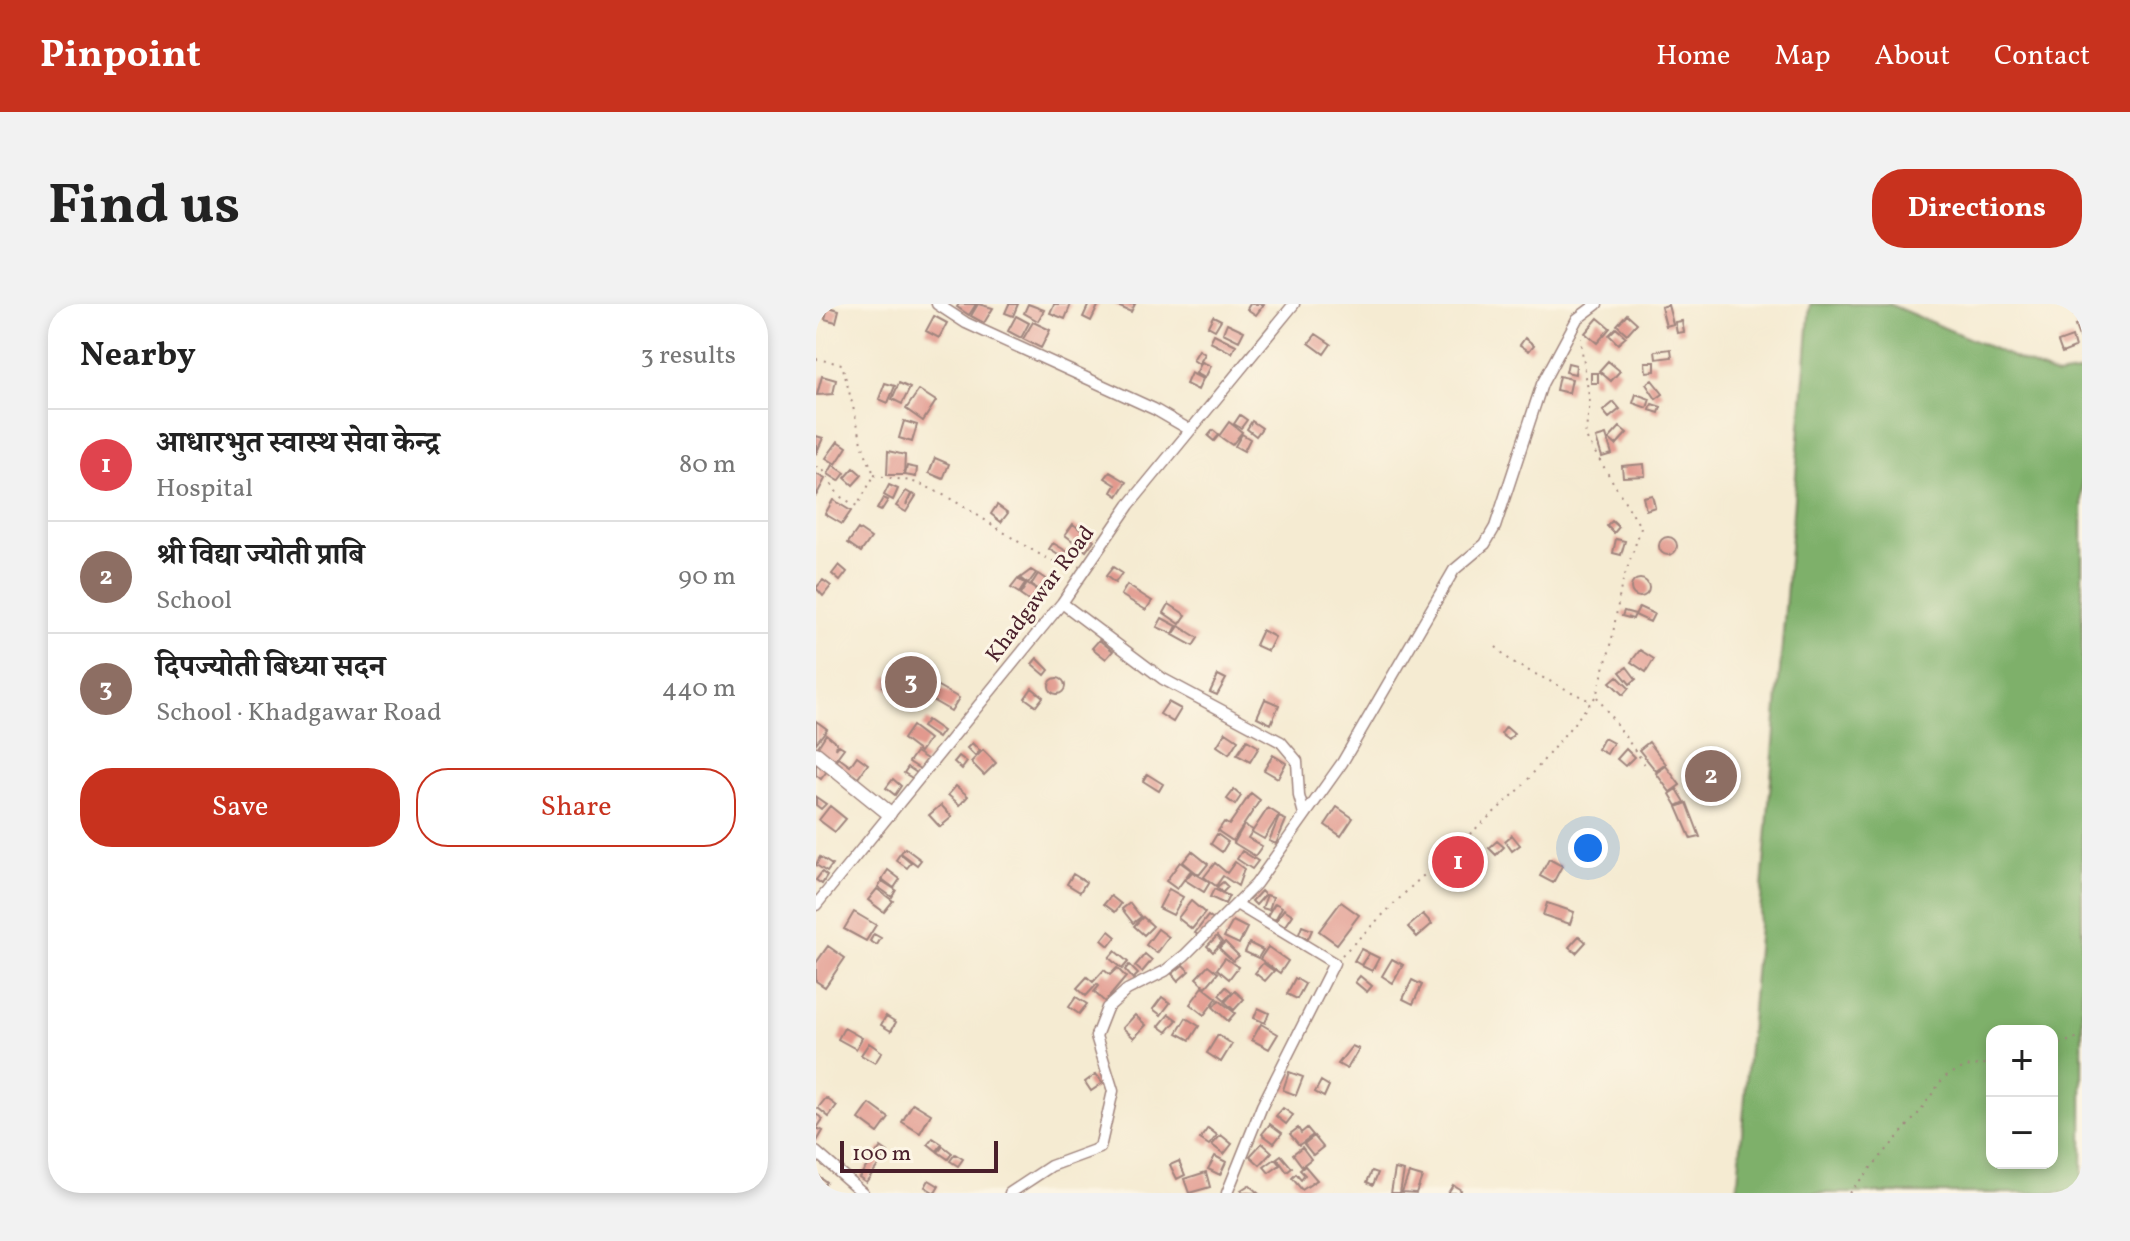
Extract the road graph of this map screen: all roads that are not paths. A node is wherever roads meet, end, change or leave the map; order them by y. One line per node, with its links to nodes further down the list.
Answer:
1 (937, 304): 4 (street)
2 (1294, 304): 4 (street, Khadgawar Road)
3 (1597, 304): 8 (street)
4 (1190, 430): 5 (street, Khadgawar Road)
5 (1062, 603): 7 (street, Khadgawar Road); 8 (street)
6 (816, 754): 7 (street)
7 (889, 813): 9 (street, Khadgawar Road)
8 (1304, 814): 10 (street)
9 (816, 905)
10 (1238, 905): 13 (street); 14 (street)
11 (816, 1152): 12 (street)
12 (863, 1193)
13 (1010, 1193)
14 (1227, 1193)

